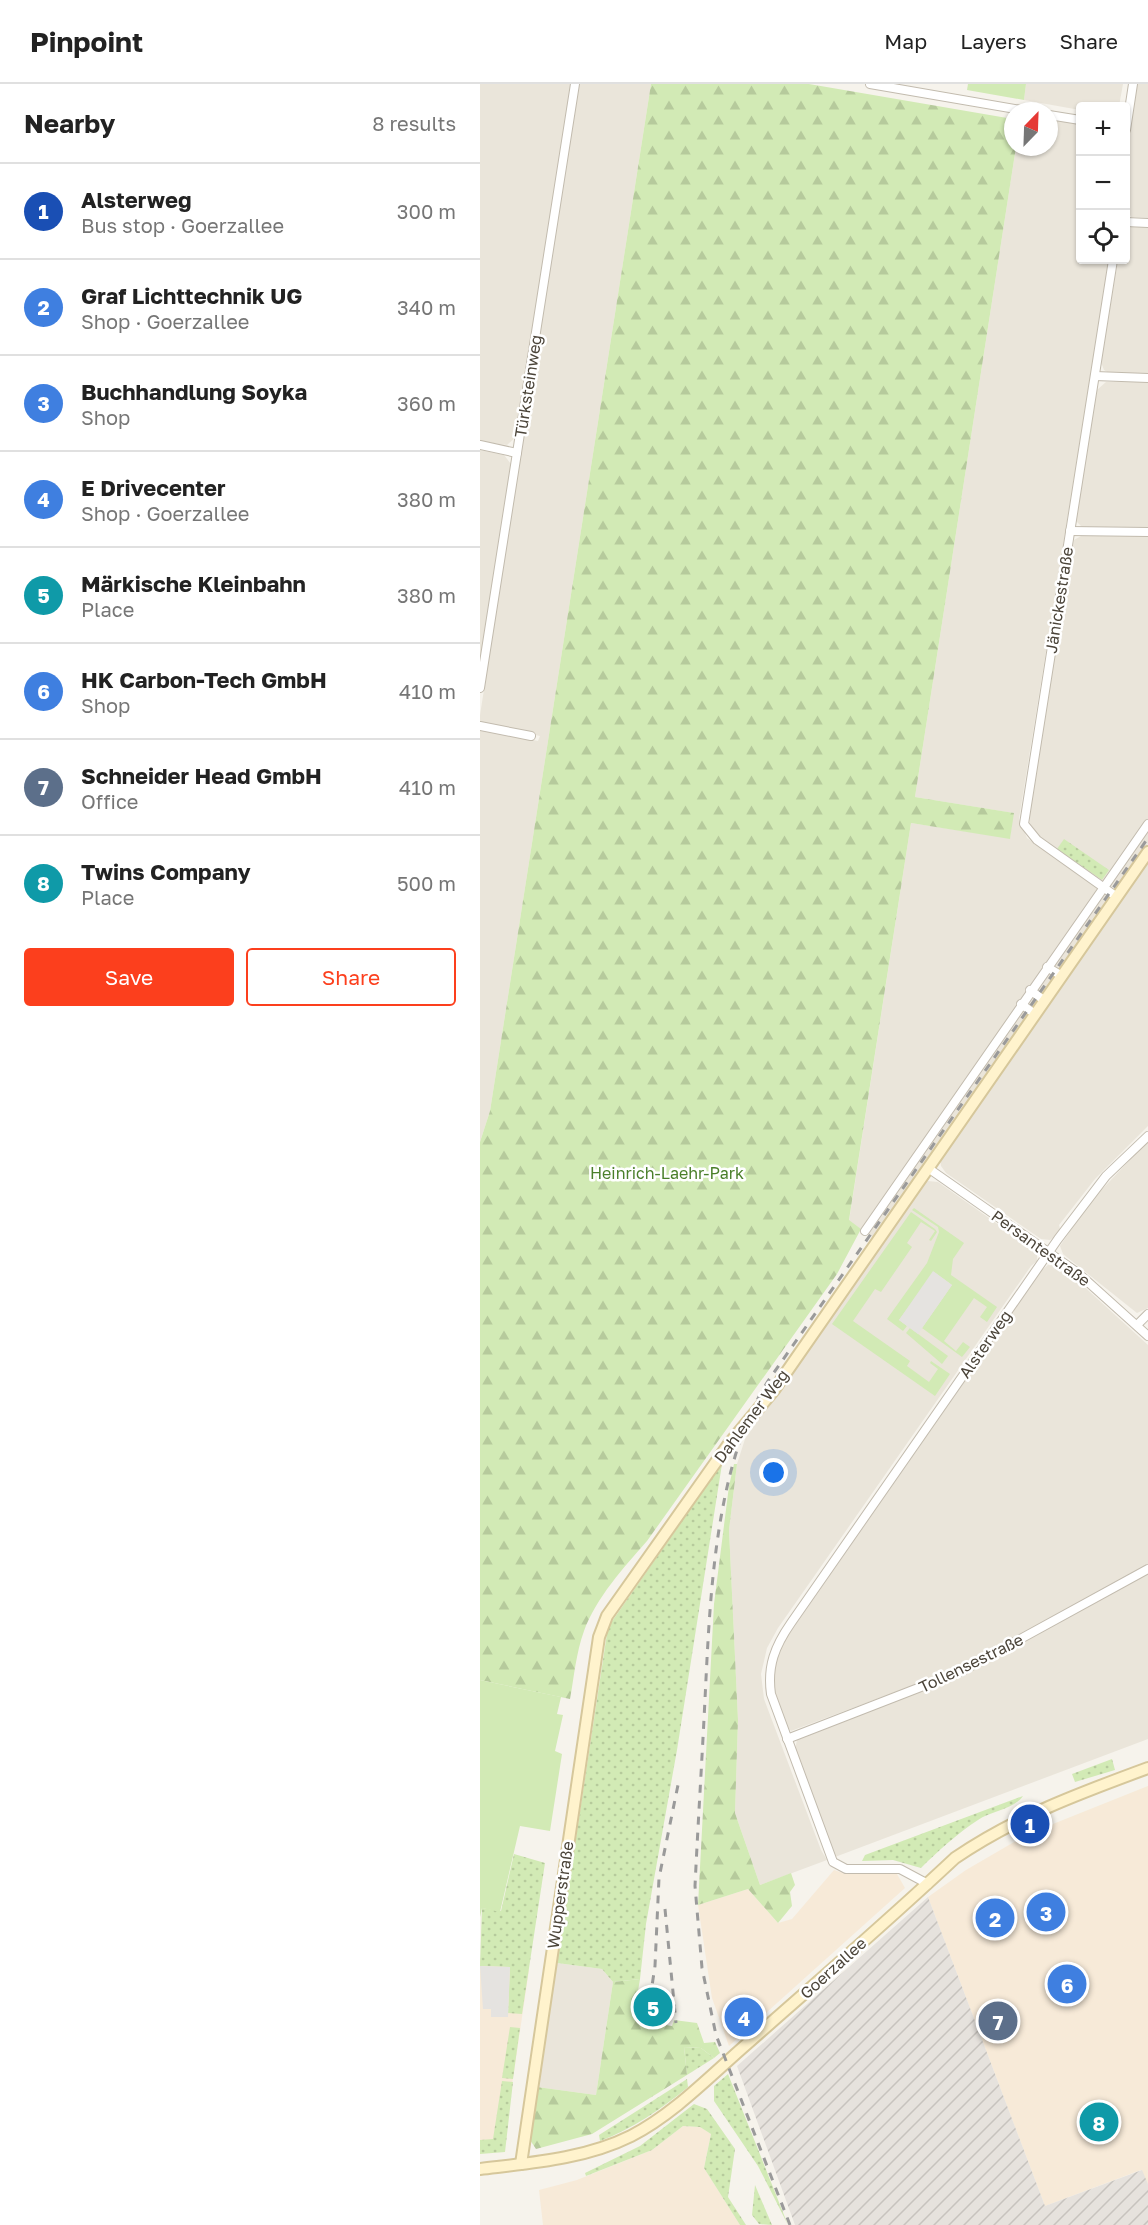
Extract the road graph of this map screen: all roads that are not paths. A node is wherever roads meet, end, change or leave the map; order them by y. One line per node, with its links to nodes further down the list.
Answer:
1 (575, 84): 14 (street, Türksteinweg)
2 (870, 84): 5 (street)
3 (1133, 84): 4 (street)
4 (1130, 103)
5 (1004, 107)
6 (1058, 116): 7 (street)
7 (1076, 119)
8 (1130, 222): 9 (street)
9 (1148, 223)
10 (1112, 264): 11 (street, Jänickestraße)
11 (1095, 376): 12 (street); 15 (street, Jänickestraße)
12 (1148, 378)
13 (480, 445): 14 (street)
14 (518, 453): 17 (street, Türksteinweg)
15 (1070, 531): 16 (street); 23 (street, Jänickestraße)
16 (1148, 532)
17 (480, 688)
18 (480, 726): 19 (street)
19 (531, 736)
20 (1148, 824): 21 (street)
21 (1144, 837): 23 (street)
22 (1148, 852): 24 (main road, Dahlemer Weg)
23 (1104, 888): 24 (street, Jänickestraße); 25 (street)
24 (1117, 897): 26 (main road, Dahlemer Weg)
25 (1077, 924): 26 (street); 27 (street)
26 (1091, 934): 28 (main road, Dahlemer Weg)
27 (1065, 942): 28 (street); 29 (street)
28 (1079, 952): 30 (main road, Dahlemer Weg)
29 (1047, 967): 30 (street); 31 (street)
30 (1062, 976): 32 (main road, Dahlemer Weg)
31 (1030, 990): 32 (street); 33 (street)
32 (1045, 1000): 34 (main road, Dahlemer Weg)
33 (1021, 1004): 34 (street); 35 (street)
34 (1035, 1014): 36 (main road, Dahlemer Weg)
35 (977, 1069): 36 (street); 37 (street)
36 (991, 1078): 39 (main road, Dahlemer Weg)
37 (930, 1136): 39 (street); 41 (street)
38 (1148, 1136): 44 (street, Alsterweg)
39 (944, 1146): 40 (main road, Dahlemer Weg)
40 (928, 1168): 42 (main road, Dahlemer Weg); 44 (street, Persantestraße)
41 (889, 1197): 42 (street); 43 (street)
42 (902, 1206): 49 (main road, Dahlemer Weg)
43 (865, 1232)
44 (1049, 1252): 46 (street, Persantestraße); 50 (street, Alsterweg)
45 (1148, 1314): 46 (street)
46 (1137, 1325): 47 (street, Persantestraße)
47 (1148, 1336)
48 (1148, 1569): 50 (street, Tollensestraße)
49 (602, 1627): 53 (main road, Wupperstraße)
50 (786, 1739): 52 (street, Alsterweg)
51 (1148, 1768): 52 (main road, Goerzallee)
52 (928, 1884): 53 (main road, Goerzallee)
53 (521, 2164): 54 (main road, Goerzallee)
54 (480, 2169)

